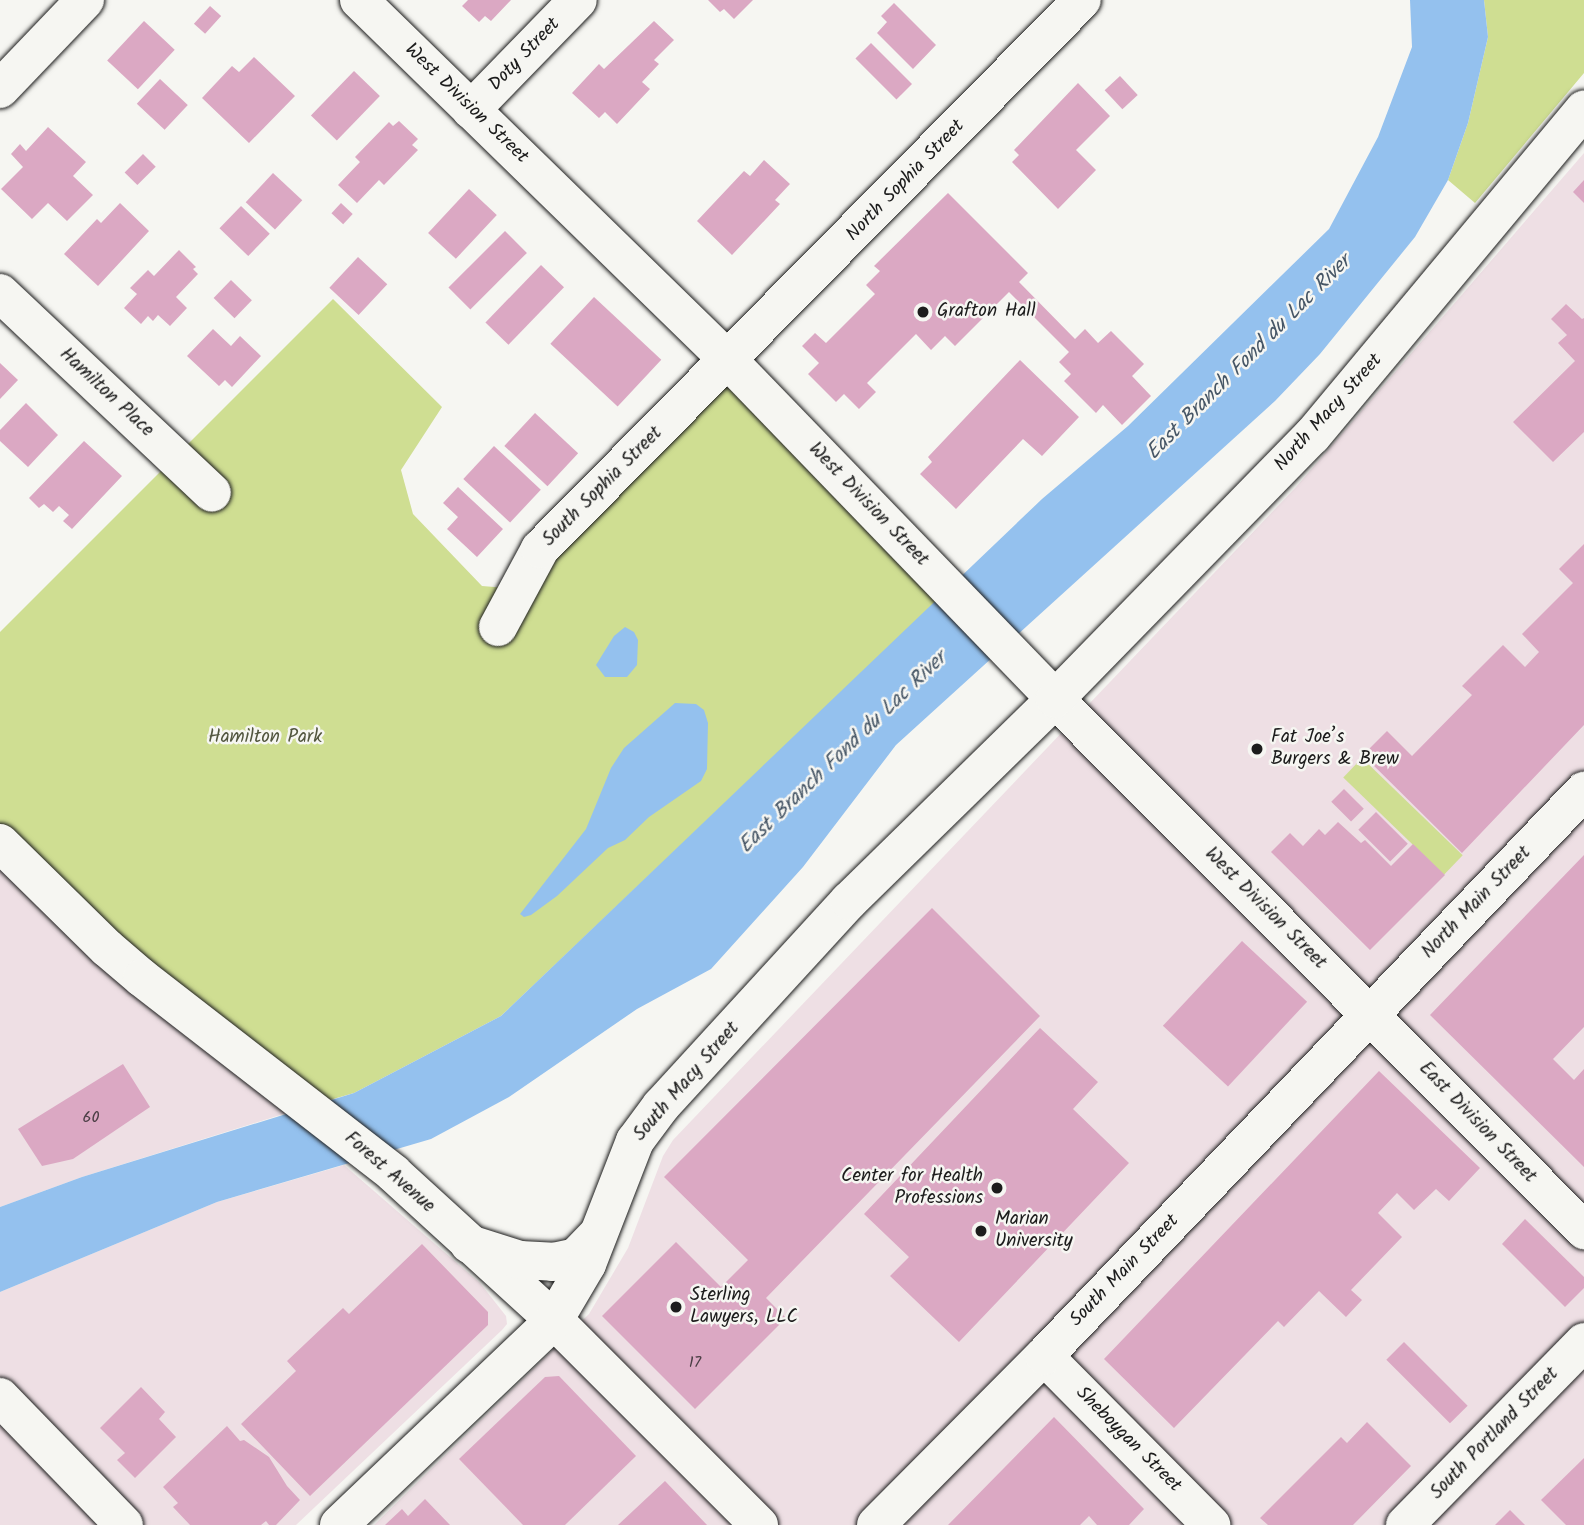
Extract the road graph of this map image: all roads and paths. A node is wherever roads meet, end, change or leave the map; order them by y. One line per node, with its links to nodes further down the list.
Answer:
1 (85, 0): 5 (street)
2 (359, 0): 7 (street, West Division Street)
3 (578, 0): 7 (street, Doty Street)
4 (1082, 0): 9 (street, North Sophia Street)
5 (0, 89)
6 (1584, 109): 12 (street, North Macy Street)
7 (471, 110): 9 (street, West Division Street)
8 (0, 293): 10 (street, Hamilton Place)
9 (729, 361): 11 (street, South Sophia Street); 12 (street, West Division Street)
10 (212, 493)
11 (498, 627)
12 (1055, 699): 15 (street, West Division Street); 17 (street, South Macy Street)
13 (1584, 791): 15 (street, North Main Street)
14 (0, 843): 18 (street, Forest Avenue)
15 (1371, 1014): 16 (street, East Division Street); 21 (street, South Main Street)
16 (1584, 1230)
17 (600, 1233): 18 (street); 19 (street, South Macy Street)
18 (470, 1244): 19 (street, Forest Avenue)
19 (554, 1320): 24 (street, South Macy Street); 25 (street, Forest Avenue)
20 (1584, 1342): 28 (street, South Portland Street)
21 (1044, 1356): 26 (street, South Main Street); 27 (street, Sheboygan Street)
22 (0, 1398): 23 (street)
23 (124, 1525)
24 (339, 1525)
25 (758, 1525)
26 (876, 1525)
27 (1211, 1525)
28 (1405, 1525)

